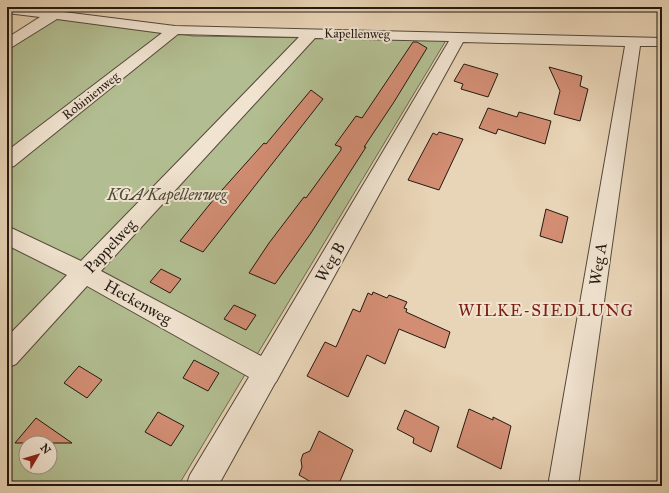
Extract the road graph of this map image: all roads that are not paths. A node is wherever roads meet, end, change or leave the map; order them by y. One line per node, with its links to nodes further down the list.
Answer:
1 (7, 9): 2 (street, Kapellenweg)
2 (54, 15): 3 (street, Kapellenweg); 8 (street)
3 (175, 30): 4 (street, Kapellenweg); 9 (street, Robinienweg)
4 (311, 33): 5 (street, Kapellenweg); 11 (street, Pappelweg)
5 (459, 36): 6 (street, Kapellenweg); 13 (street, Weg B)
6 (633, 42): 7 (street, Kapellenweg); 15 (street, Weg A)
7 (662, 42)
8 (7, 44)
9 (7, 161)
10 (7, 235): 11 (street, Heckenweg)
11 (84, 273): 12 (street, Pappelweg); 13 (street, Heckenweg)
12 (7, 355)
13 (267, 373): 14 (street, Weg B)
14 (201, 486)
15 (564, 486)

